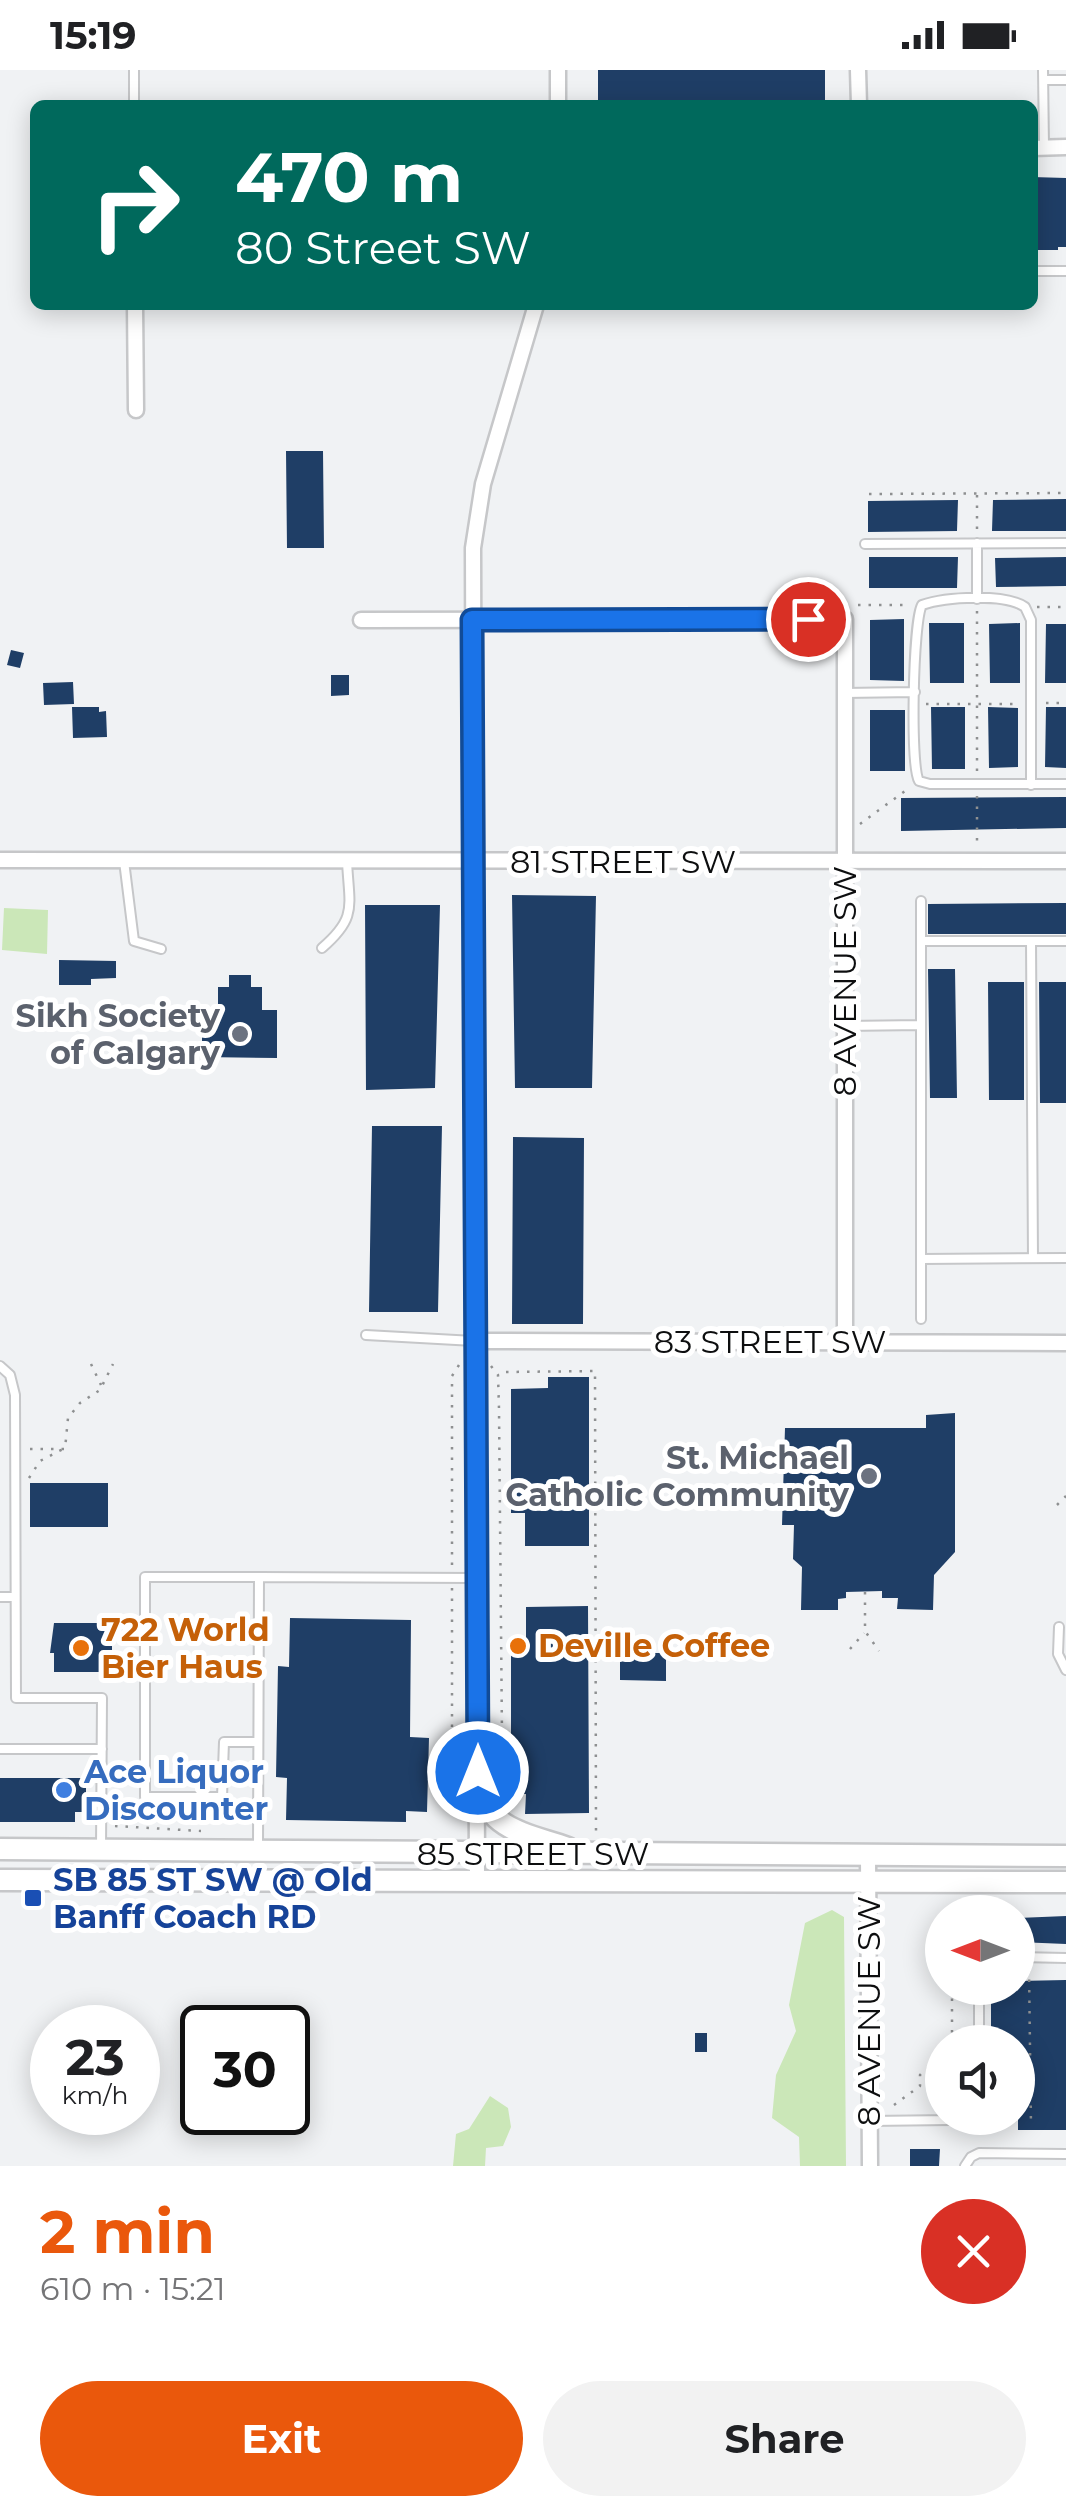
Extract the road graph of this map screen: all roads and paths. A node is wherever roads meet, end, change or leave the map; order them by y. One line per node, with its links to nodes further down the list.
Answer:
1 (134, 70): 6 (lane)
2 (558, 70): 7 (street)
3 (858, 70): 8 (street)
4 (1044, 75): 5 (lane); 10 (lane)
5 (1066, 80)
6 (134, 100)
7 (558, 100)
8 (859, 100)
9 (1066, 147): 10 (street)
10 (1038, 148)
11 (1038, 271): 12 (lane)
12 (1066, 272)
13 (135, 310): 15 (street)
14 (535, 310): 28 (street)
15 (136, 410)
16 (1066, 493): 18 (path)
17 (870, 494): 18 (path)
18 (976, 494): 21 (path)
19 (1066, 542): 21 (lane)
20 (865, 544): 21 (lane)
21 (977, 544): 22 (lane)
22 (976, 600): 24 (lane); 26 (lane); 33 (path)
23 (858, 604): 24 (path)
24 (922, 605): 29 (lane)
25 (1066, 606): 26 (path)
26 (1025, 607): 34 (lane)
27 (361, 620): 28 (street)
28 (472, 620): 30 (street, 8 AVENUE SW); 44 (street)
29 (915, 692): 30 (lane); 32 (lane)
30 (844, 693): 39 (street, 8 AVENUE SW)
31 (1066, 702): 34 (path)
32 (914, 704): 33 (path); 35 (lane)
33 (976, 704): 34 (path); 36 (path)
34 (1030, 704): 37 (lane)
35 (918, 781): 36 (lane); 39 (path)
36 (976, 784): 37 (lane); 46 (path)
37 (1030, 784): 38 (lane)
38 (1066, 784)
39 (844, 824): 45 (street, 8 AVENUE SW)
40 (0, 860): 43 (street, 81 STREET SW)
41 (348, 861): 43 (street, 81 STREET SW); 44 (street, 81 STREET SW); 51 (lane)
42 (1066, 861): 46 (street, 81 STREET SW)
43 (124, 862): 52 (lane)
44 (474, 862): 45 (street, 81 STREET SW); 60 (street)
45 (844, 862): 46 (street, 81 STREET SW); 54 (street, 8 AVENUE SW)
46 (977, 862)
47 (921, 901): 48 (lane)
48 (921, 941): 49 (lane); 53 (lane)
49 (1031, 941): 50 (lane); 56 (lane)
50 (1066, 941)
51 (322, 948)
52 (161, 949)
53 (921, 1025): 54 (lane); 55 (lane)
54 (844, 1026): 61 (street, 8 AVENUE SW)
55 (921, 1258): 56 (lane); 58 (lane)
56 (1033, 1258): 57 (lane)
57 (1066, 1258)
58 (921, 1318)
59 (366, 1336): 60 (lane)
60 (474, 1341): 61 (street, 83 STREET SW); 74 (street)
61 (845, 1342): 62 (street, 83 STREET SW)
62 (1066, 1344)
63 (92, 1364): 67 (path)
64 (112, 1364): 67 (path)
65 (0, 1366): 77 (lane)
66 (506, 1372): 87 (path)
67 (102, 1386): 69 (path)
68 (23, 1448): 69 (path)
69 (65, 1448): 70 (path)
70 (27, 1483)
71 (1066, 1496): 72 (path)
72 (1057, 1505)
73 (259, 1577): 74 (lane); 83 (lane); 83 (lane)
74 (476, 1578): 86 (street)
75 (865, 1592): 79 (path)
76 (0, 1597): 77 (lane)
77 (15, 1597): 85 (lane)
78 (1059, 1626): 82 (lane)
79 (865, 1632): 80 (path); 81 (path)
80 (850, 1649)
81 (879, 1651)
82 (1066, 1670)
83 (258, 1742): 90 (lane)
84 (0, 1749): 85 (lane)
85 (102, 1750): 89 (lane)
86 (478, 1788): 87 (main road); 91 (street)
87 (593, 1847): 91 (main road, 85 STREET SW); 93 (main road, 85 STREET SW)
88 (0, 1849): 89 (main road, 85 STREET SW)
89 (101, 1850): 90 (main road, 85 STREET SW)
90 (258, 1852): 91 (main road, 85 STREET SW)
91 (477, 1854): 95 (street)
92 (1066, 1856): 93 (main road, 85 STREET SW)
93 (868, 1857): 96 (street, 8 AVENUE SW)
94 (0, 1880): 95 (main road, 85 STREET SW)
95 (477, 1880): 96 (main road, 85 STREET SW)
96 (868, 1882): 97 (main road, 85 STREET SW); 103 (street, 8 AVENUE SW)
97 (1066, 1882)
98 (1035, 1958): 99 (lane)
99 (1066, 1958)
100 (925, 2070): 101 (path)
101 (894, 2105)
102 (925, 2120): 103 (lane)
103 (870, 2121): 105 (street, 8 AVENUE SW)
104 (1066, 2154): 106 (lane)
105 (870, 2166)
106 (964, 2166)

